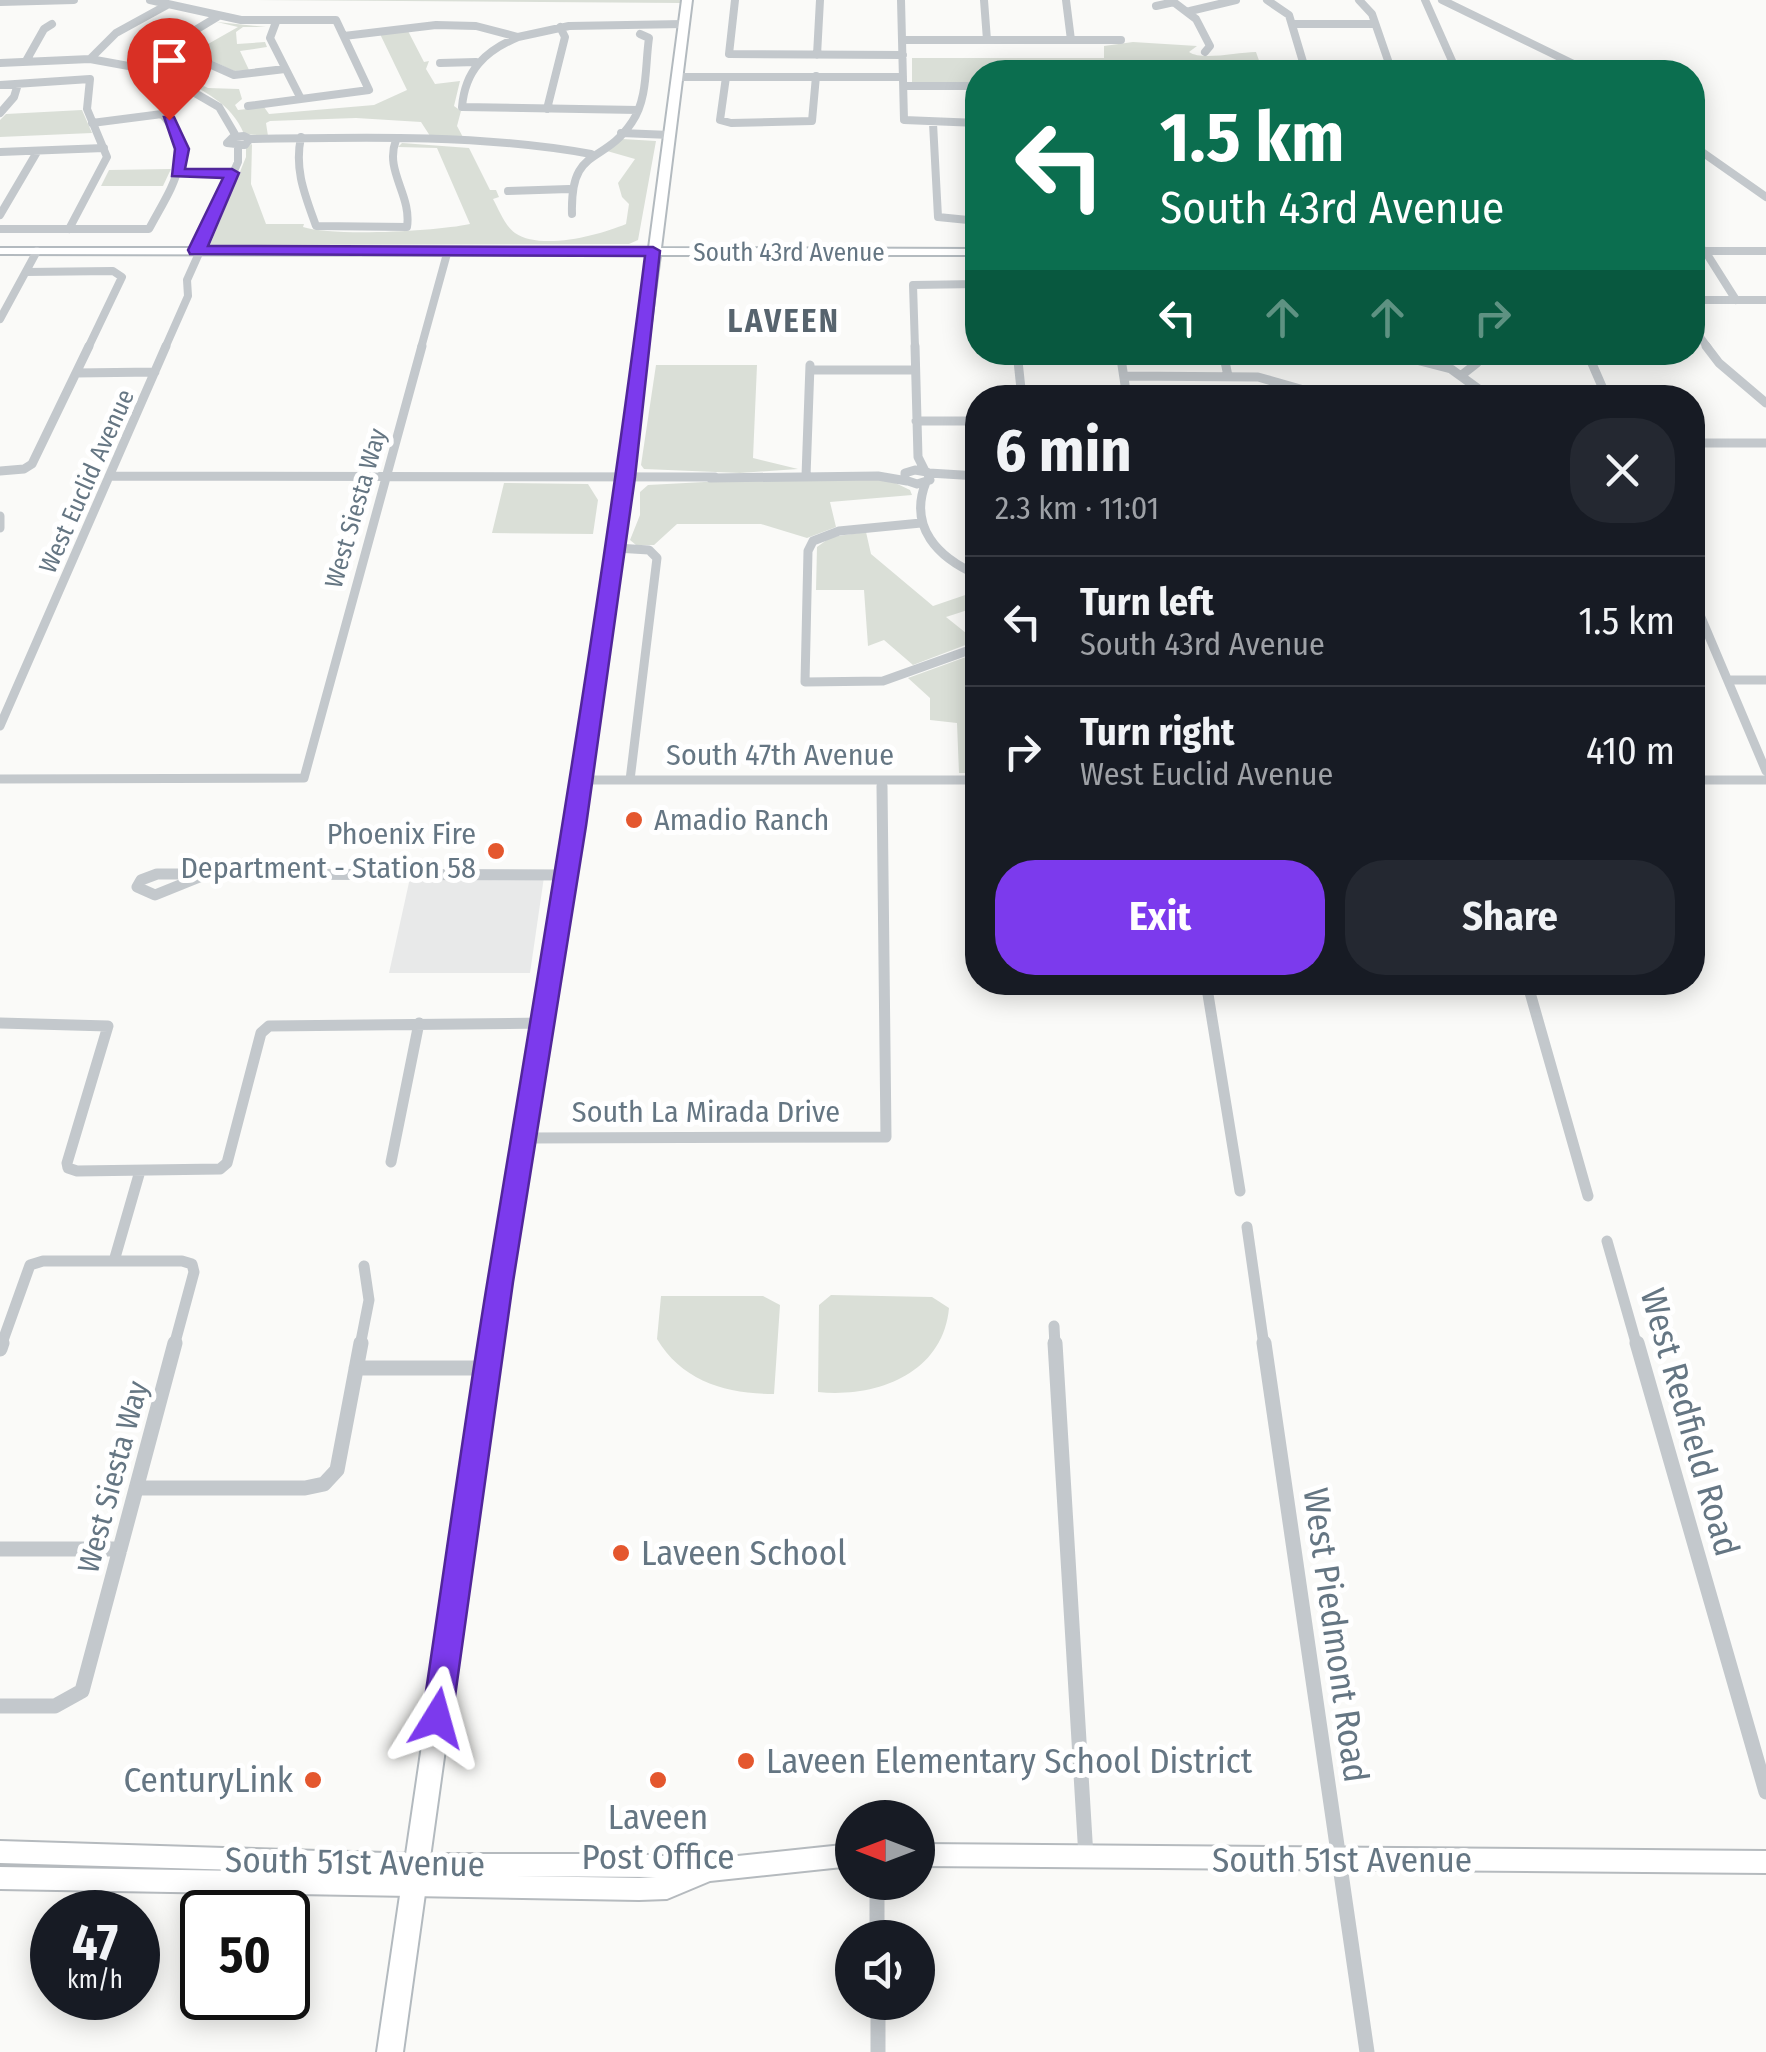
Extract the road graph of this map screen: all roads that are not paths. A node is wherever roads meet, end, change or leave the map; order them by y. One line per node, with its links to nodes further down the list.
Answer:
1 (74, 0): 15 (street)
2 (150, 0): 16 (street)
3 (687, 0): 22 (main road)
4 (734, 0): 34 (street)
5 (820, 0): 35 (street)
6 (901, 0): 29 (street)
7 (984, 0): 30 (street)
8 (1066, 0): 31 (street)
9 (1236, 0): 18 (street)
10 (1267, 0): 23 (street)
11 (1359, 0): 24 (street)
12 (1426, 0): 41 (street)
13 (1442, 0): 42 (street)
14 (1172, 1): 17 (street); 18 (street)
15 (0, 2)
16 (167, 5): 19 (street); 38 (street)
17 (1156, 6)
18 (1190, 12): 33 (street)
19 (218, 17): 20 (street); 44 (street)
20 (276, 22): 27 (street); 48 (street)
21 (52, 24): 43 (street)
22 (684, 24): 25 (street); 52 (main road)
23 (1292, 24): 24 (street); 39 (street)
24 (1375, 24): 40 (street)
25 (560, 27): 28 (street); 61 (street)
26 (640, 34): 62 (street)
27 (344, 36): 28 (street); 59 (street)
28 (518, 38): 46 (street)
29 (902, 40): 30 (street); 36 (street)
30 (987, 40): 31 (street)
31 (1072, 40): 32 (street)
32 (1121, 40)
33 (1205, 52)
34 (769, 55): 35 (street); 50 (street)
35 (818, 55): 36 (street)
36 (903, 55): 54 (street)
37 (54, 59): 38 (street); 43 (street); 55 (street)
38 (90, 59): 49 (street)
39 (1302, 60)
40 (1388, 60)
41 (1453, 60)
42 (1568, 60)
43 (26, 61): 45 (street)
44 (202, 61): 48 (street); 49 (street)
45 (0, 62)
46 (476, 62): 47 (street); 61 (street)
47 (440, 63)
48 (286, 68): 59 (street)
49 (170, 75): 71 (street)
50 (766, 76): 51 (street); 53 (street)
51 (816, 76): 53 (street); 54 (street)
52 (678, 77): 53 (street); 68 (main road)
53 (726, 77)
54 (904, 81): 58 (street); 64 (street)
55 (48, 82): 56 (street); 66 (street)
56 (18, 84): 57 (street); 63 (street)
57 (0, 85)
58 (965, 85)
59 (300, 97): 60 (street)
60 (248, 106)
61 (547, 109): 62 (street)
62 (638, 110): 67 (street)
63 (0, 114)
64 (933, 123): 65 (street); 84 (street)
65 (965, 123)
66 (92, 124): 72 (street); 77 (street)
67 (623, 132): 68 (street); 75 (street)
68 (670, 134): 91 (main road)
69 (301, 137): 70 (street); 70 (street); 71 (street)
70 (396, 140): 75 (street)
71 (237, 141): 78 (street, West Euclid Avenue)
72 (104, 148): 74 (street); 86 (street)
73 (0, 152): 74 (street)
74 (37, 152): 83 (street)
75 (591, 154): 79 (street)
76 (1705, 155): 81 (street)
77 (177, 173): 78 (street); 86 (street)
78 (232, 173): 90 (street, West Euclid Avenue)
79 (570, 189): 80 (street); 82 (street)
80 (508, 191)
81 (1766, 197)
82 (572, 214)
83 (0, 215)
84 (965, 221)
85 (0, 229): 86 (street)
86 (70, 229)
87 (448, 250): 90 (main road, South 43rd Avenue); 91 (main road, South 43rd Avenue); 127 (street, West Siesta Way)
88 (0, 251): 89 (main road, South 43rd Avenue)
89 (37, 251): 90 (main road, South 43rd Avenue); 96 (street)
90 (198, 251): 108 (street, West Euclid Avenue)
91 (653, 251): 95 (main road, South 43rd Avenue); 128 (main road)
92 (1705, 251): 93 (street)
93 (1710, 251): 94 (street); 99 (street)
94 (1766, 251)
95 (965, 252)
96 (26, 272): 101 (street); 109 (street)
97 (965, 284): 107 (street)
98 (1705, 300): 99 (street)
99 (1736, 300): 100 (street)
100 (1766, 300)
101 (0, 319)
102 (1705, 343): 116 (street)
103 (1122, 365): 111 (street)
104 (1226, 365): 112 (street)
105 (1440, 365): 110 (street)
106 (1474, 365): 110 (street)
107 (914, 370): 117 (street); 124 (street)
108 (155, 372): 109 (street); 123 (street, West Euclid Avenue)
109 (76, 373): 122 (street)
110 (1462, 374): 115 (street)
111 (1124, 376): 112 (street); 113 (street)
112 (1228, 376): 114 (street)
113 (1126, 385)
114 (1290, 385)
115 (1476, 385)
116 (1766, 403)
117 (916, 421): 118 (street); 121 (street)
118 (965, 421)
119 (1705, 443): 120 (street)
120 (1766, 443)
121 (918, 457): 125 (street); 129 (street)
122 (0, 471)
123 (110, 476): 127 (street); 138 (street, West Euclid Avenue)
124 (806, 476): 125 (street); 128 (street)
125 (908, 476): 129 (street); 130 (street)
126 (965, 476): 129 (street)
127 (387, 477): 128 (street); 140 (street, West Siesta Way)
128 (626, 477): 132 (main road)
129 (927, 477): 130 (street)
130 (918, 496): 131 (street)
131 (921, 523): 133 (street); 135 (street)
132 (616, 548): 141 (main road); 142 (street)
133 (965, 570)
134 (1705, 626): 136 (street)
135 (965, 652)
136 (1730, 684): 137 (street); 139 (street)
137 (1766, 684)
138 (0, 726)
139 (1766, 771)
140 (0, 779)
141 (582, 780): 142 (street, South 47th Avenue); 148 (main road)
142 (630, 780): 143 (street, South 47th Avenue)
143 (882, 780): 144 (street, South 47th Avenue); 154 (street, South La Mirada Drive)
144 (965, 780)
145 (1705, 780): 146 (street)
146 (1766, 780)
147 (208, 874): 147 (street); 148 (street)
148 (568, 875): 153 (main road)
149 (1208, 995): 157 (street)
150 (1531, 995): 158 (street)
151 (0, 1023): 156 (street)
152 (418, 1023): 153 (street); 155 (street); 156 (street)
153 (546, 1024): 154 (main road)
154 (527, 1138): 166 (main road)
155 (391, 1162)
156 (140, 1171): 161 (street)
157 (1240, 1191)
158 (1588, 1196)
159 (1246, 1228): 177 (street, West Piedmont Road)
160 (1606, 1241): 171 (street, West Redfield Road)
161 (114, 1261): 164 (street); 167 (street, West Siesta Way)
162 (364, 1266): 165 (street)
163 (1054, 1326): 175 (street)
164 (0, 1349)
165 (356, 1368): 166 (street); 167 (street)
166 (488, 1368): 179 (main road)
167 (136, 1488): 169 (street, West Siesta Way)
168 (0, 1548): 169 (street)
169 (120, 1549): 170 (street, West Siesta Way)
170 (0, 1706)
171 (1766, 1792)
172 (0, 1852): 176 (main road, South 51st Avenue)
173 (935, 1856): 175 (main road, South 51st Avenue)
174 (835, 1857): 179 (main road, South 51st Avenue)
175 (1086, 1857): 177 (main road, South 51st Avenue)
176 (148, 1858): 179 (main road, South 51st Avenue); 180 (main road)
177 (1339, 1860): 178 (main road, South 51st Avenue); 184 (street, West Piedmont Road)
178 (1766, 1862)
179 (414, 1876): 180 (main road, South 51st Avenue); 182 (main road)
180 (6, 1878)
181 (878, 2020): 183 (street)
182 (390, 2052)
183 (878, 2052)
184 (1367, 2052)

